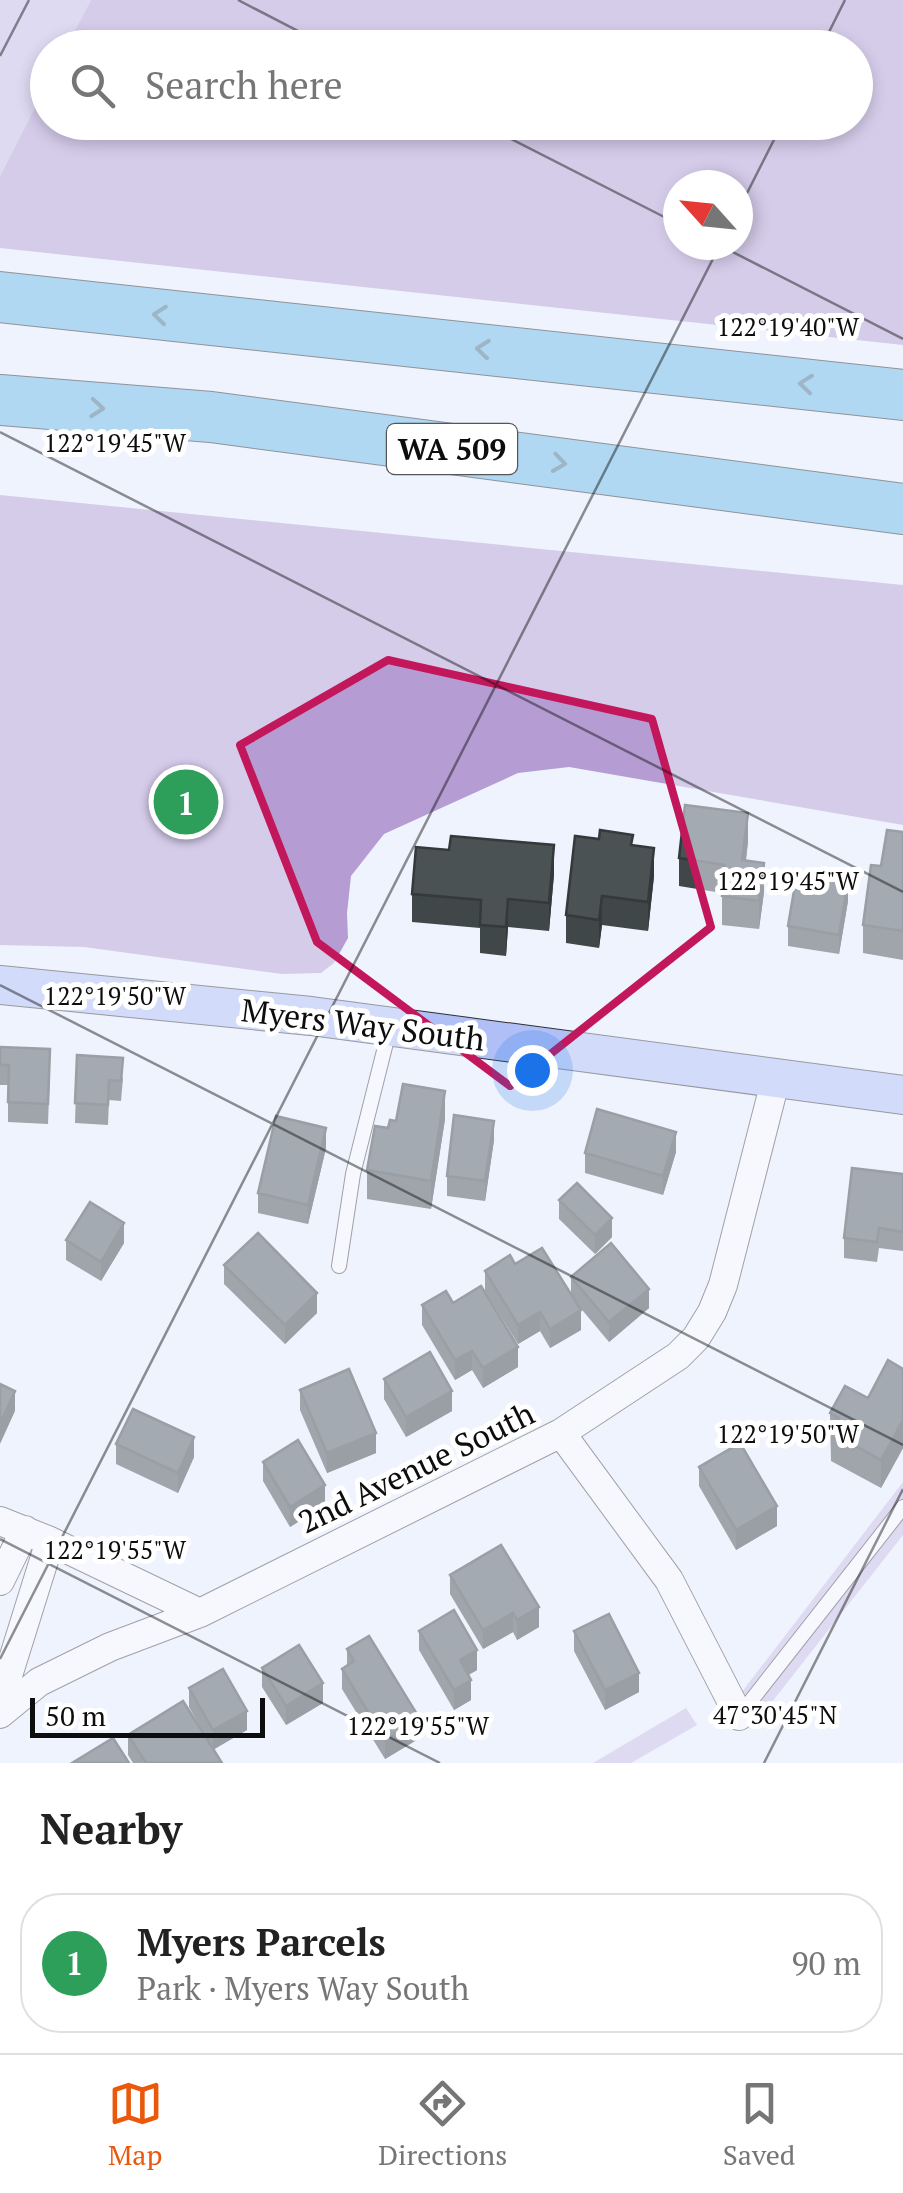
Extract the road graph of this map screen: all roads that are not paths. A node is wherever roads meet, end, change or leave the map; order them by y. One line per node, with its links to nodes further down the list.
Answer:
1 (0, 297): 2 (highway, one-way to 1)
2 (903, 394)
3 (0, 400): 4 (highway, WA 509, one-way to 4)
4 (903, 509)
5 (0, 985): 6 (main road, Myers Way South)
6 (390, 1026): 7 (main road, Myers Way South); 9 (lane)
7 (776, 1078): 8 (main road, Myers Way South); 10 (street)
8 (903, 1094)
9 (339, 1266)
10 (560, 1433): 14 (street, 2nd Avenue South); 17 (street, 2nd Avenue South)
11 (903, 1507): 17 (lane)
12 (25, 1531): 13 (street); 14 (street); 15 (street)
13 (0, 1581)
14 (200, 1614): 16 (street, 2nd Avenue South)
15 (0, 1701)
16 (0, 1714)
17 (739, 1716)

